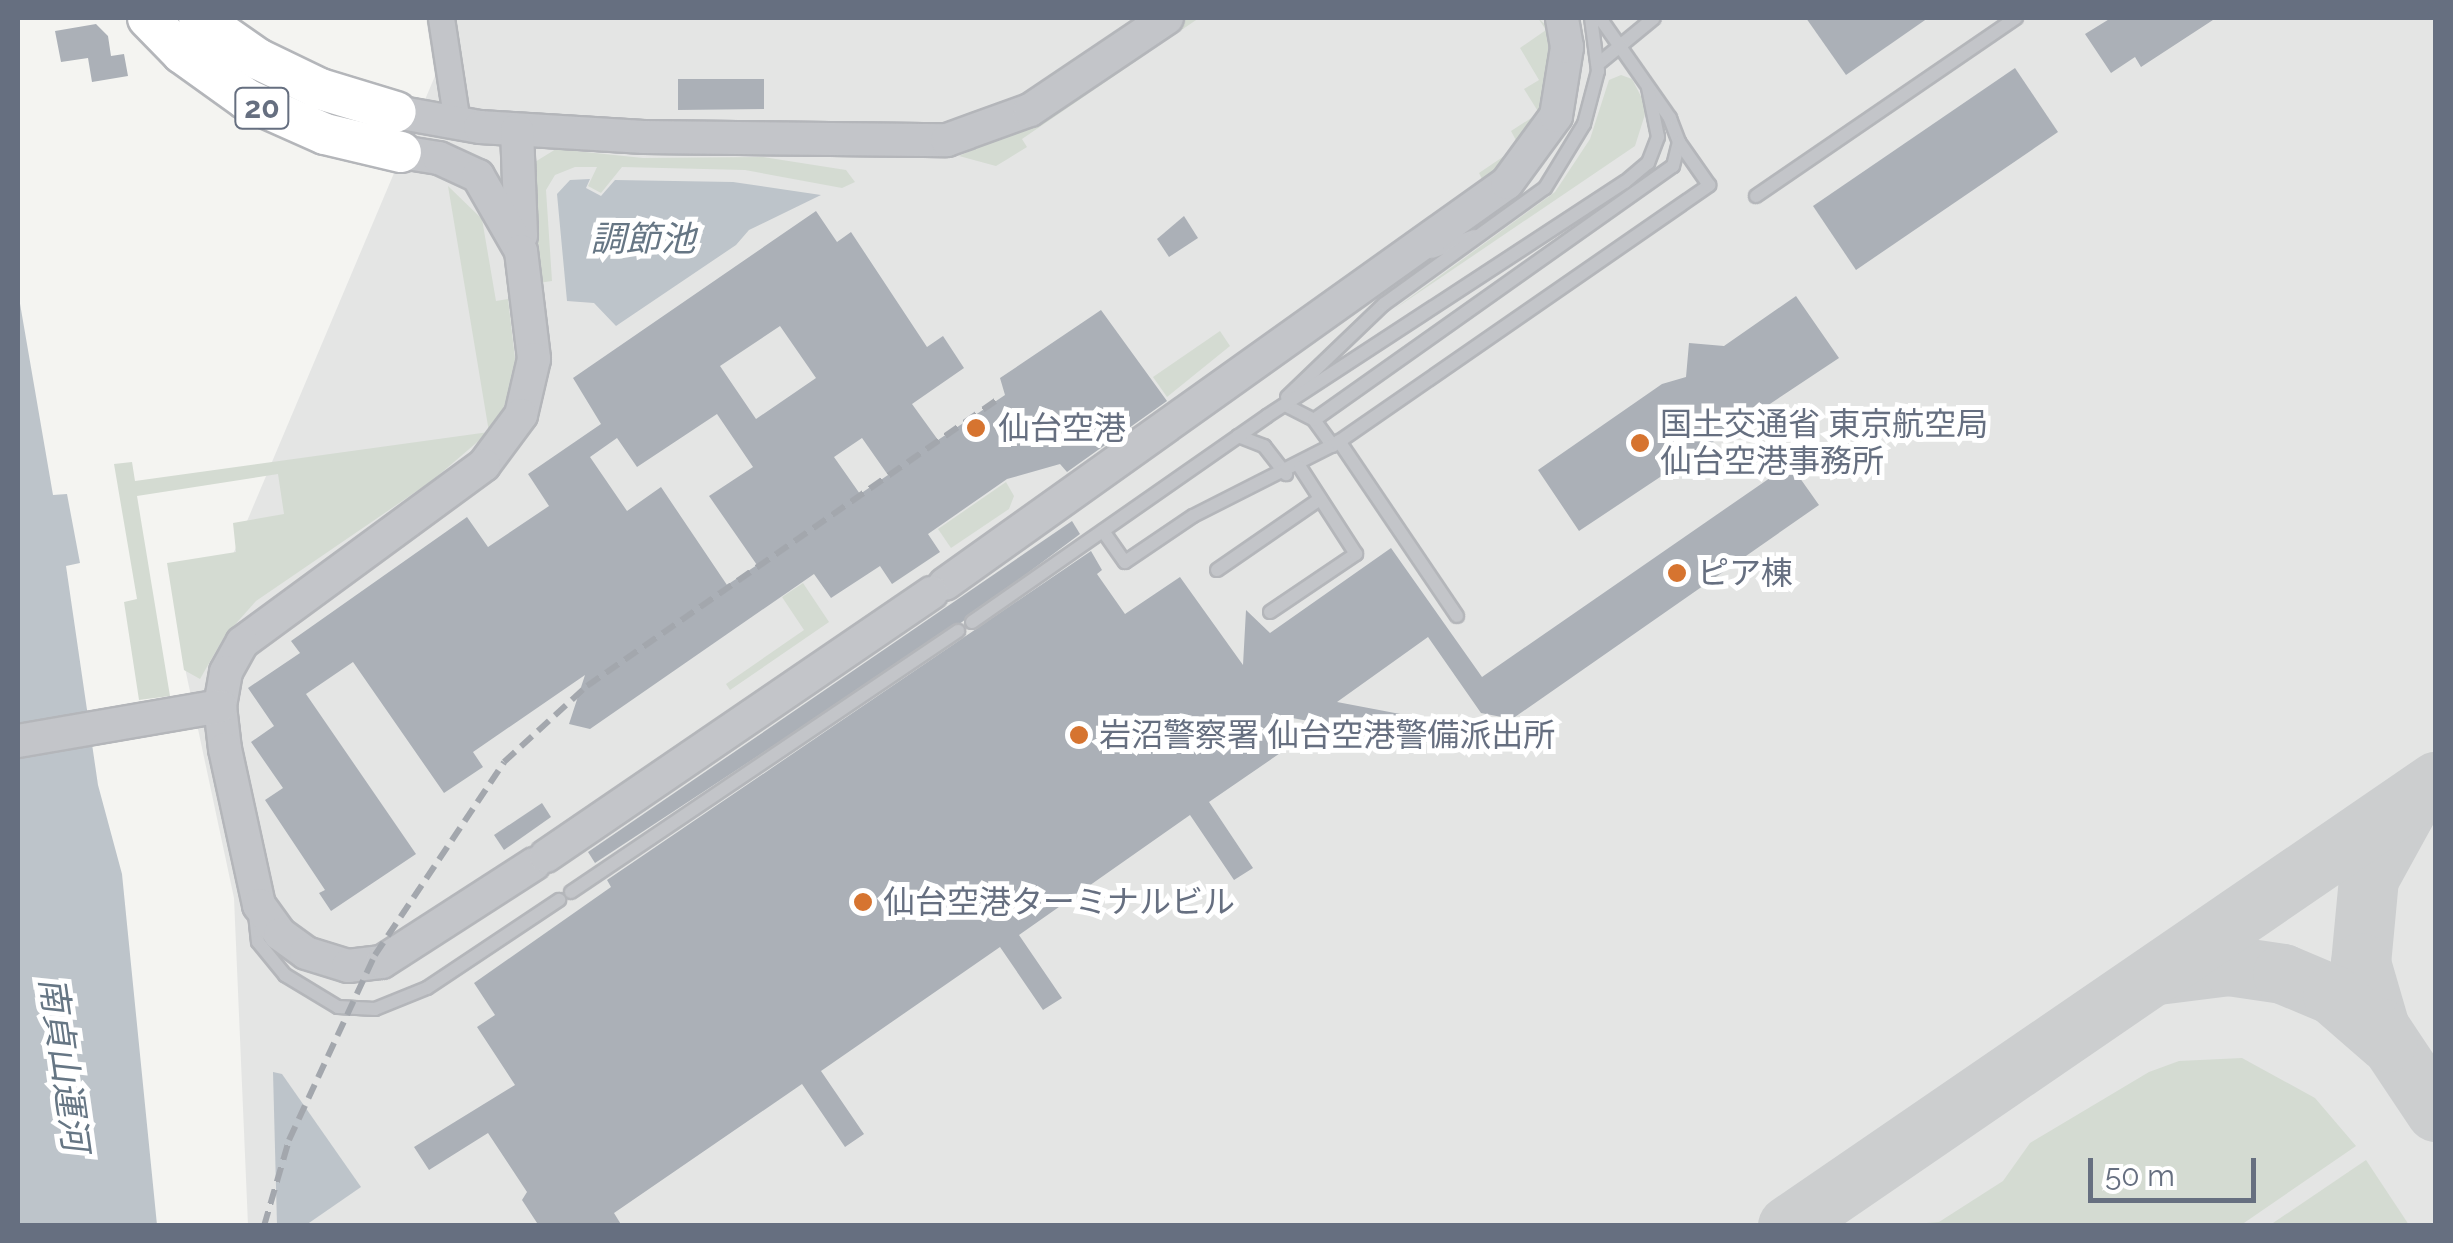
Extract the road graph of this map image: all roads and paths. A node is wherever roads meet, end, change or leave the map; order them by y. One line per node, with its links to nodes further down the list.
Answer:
1 (148, 18): 15 (main road, 20)
2 (200, 18): 13 (main road, 20)
3 (442, 18): 18 (street)
4 (1140, 18): 16 (lane)
5 (1167, 18): 16 (street)
6 (1562, 18): 25 (street)
7 (1591, 18): 12 (lane)
8 (1600, 18): 11 (lane)
9 (1654, 18): 11 (lane)
10 (2016, 18): 22 (lane)
11 (1621, 49): 12 (lane); 14 (lane)
12 (1598, 64): 23 (lane)
13 (282, 71): 15 (street); 17 (main road, 20)
14 (1648, 88): 20 (lane); 26 (lane)
15 (261, 107): 21 (main road, 20)
16 (1030, 110): 19 (street)
17 (396, 112): 18 (street)
18 (456, 123): 19 (street)
19 (517, 130): 24 (street)
20 (1679, 142): 28 (lane); 30 (lane)
21 (401, 152): 24 (street)
22 (1756, 196)
23 (1494, 228): 25 (lane); 27 (lane)
24 (521, 250): 40 (street)
25 (1394, 267): 42 (street)
26 (1285, 405): 27 (lane); 28 (lane)
27 (1267, 416): 29 (lane)
28 (1314, 420): 30 (lane)
29 (1238, 436): 32 (lane); 34 (lane)
30 (1336, 444): 31 (lane); 37 (lane)
31 (1300, 467): 32 (lane); 33 (lane)
32 (1286, 474): 34 (lane)
33 (1320, 500): 35 (lane); 36 (lane)
34 (1102, 531): 38 (lane)
35 (1217, 570)
36 (1270, 612)
37 (1457, 616)
38 (972, 622)
39 (958, 631): 42 (lane)
40 (220, 706): 41 (street); 42 (street)
41 (18, 741)
42 (252, 887)

